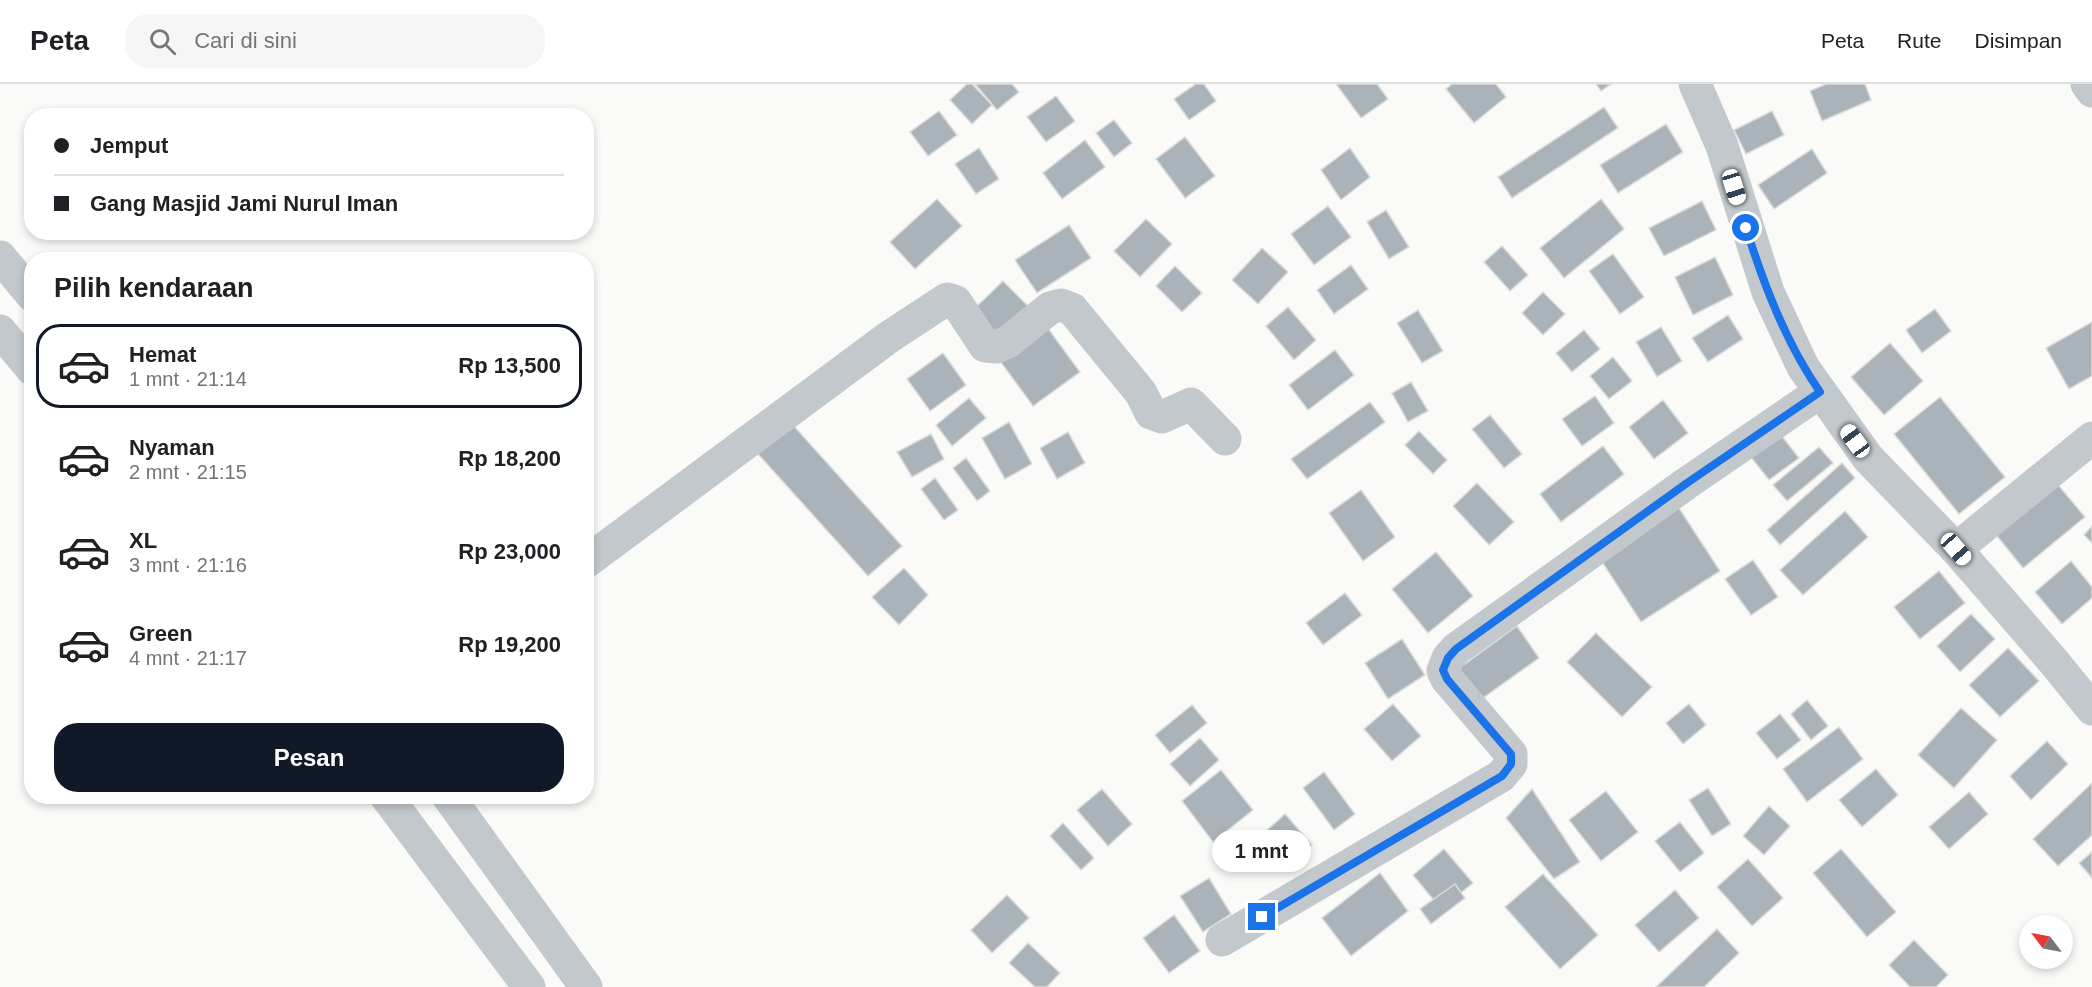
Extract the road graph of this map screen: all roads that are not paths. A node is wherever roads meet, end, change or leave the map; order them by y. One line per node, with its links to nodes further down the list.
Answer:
1 (1695, 84): 8 (street)
2 (2087, 84): 3 (street)
3 (2092, 91)
4 (0, 257): 5 (street)
5 (24, 286)
6 (0, 331): 7 (street)
7 (24, 360)
8 (1820, 392): 11 (street); 16 (street)
9 (2092, 438): 11 (street)
10 (1225, 439): 12 (street)
11 (1956, 549): 13 (street)
12 (594, 556)
13 (2092, 709)
14 (392, 804): 17 (street)
15 (454, 804): 18 (street)
16 (1222, 940)
17 (530, 987)
18 (586, 987)

